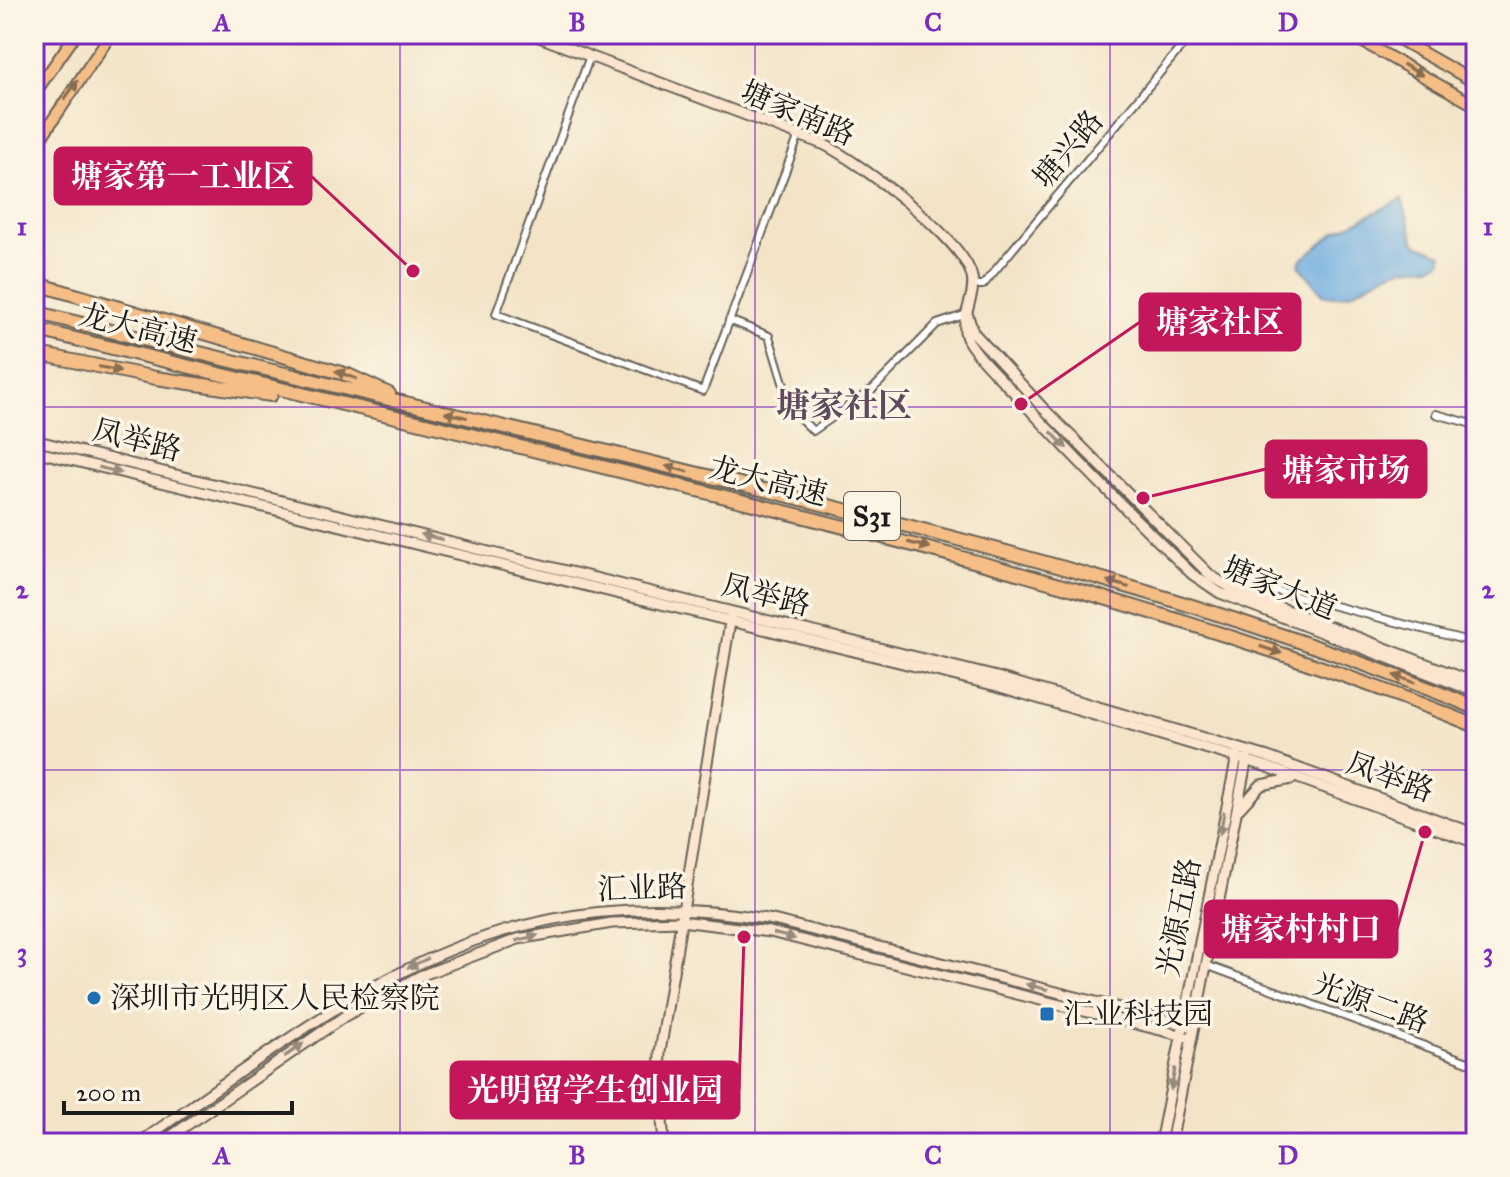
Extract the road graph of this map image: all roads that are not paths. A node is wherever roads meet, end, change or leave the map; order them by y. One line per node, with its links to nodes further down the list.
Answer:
1 (76, 34): 9 (main road)
2 (111, 34): 12 (main road, one-way to 2)
3 (531, 34): 7 (street, 塘家南路)
4 (1192, 34): 14 (street, 塘兴路)
5 (1349, 34): 10 (main road, one-way to 10)
6 (1390, 34): 8 (main road)
7 (590, 56): 11 (street, 塘家南路); 17 (street)
8 (1476, 83)
9 (34, 94)
10 (1476, 106)
11 (799, 135): 14 (street, 塘家南路); 17 (street)
12 (34, 148)
13 (34, 283): 20 (highway, one-way to 13)
14 (973, 285): 16 (street)
15 (34, 312): 20 (highway, 龙大高速 / S31)
16 (967, 314): 17 (street); 26 (street, 塘家大道); 30 (street, 塘家大道, one-way to 30)
17 (729, 320)
18 (34, 329): 21 (highway, 龙大高速 / S31)
19 (34, 353): 21 (highway, one-way to 21)
20 (418, 406): 31 (highway, 龙大高速 / S31, one-way to 20)
21 (373, 412): 32 (highway, 龙大高速 / S31, one-way to 32)
22 (1436, 414): 23 (street)
23 (1476, 425)
24 (34, 440): 27 (street, 凤举路, one-way to 24)
25 (34, 451): 27 (street, 凤举路, one-way to 27)
26 (1269, 603): 28 (street); 29 (street, 塘家大道)
27 (731, 615): 33 (street, 凤举路); 38 (street)
28 (1476, 643)
29 (1476, 683)
30 (1476, 692)
31 (1476, 708)
32 (1476, 726)
33 (1243, 754): 34 (street, 凤举路); 35 (street, 光源五路); 36 (street, 凤举路); 41 (street, 光源五路, one-way to 41)
34 (1308, 782): 35 (street); 37 (street, 凤举路)
35 (1236, 818): 40 (street, 光源五路)
36 (1476, 834)
37 (1476, 843)
38 (684, 909): 39 (street); 41 (street, 汇业路, one-way to 38); 46 (street, 汇业路, one-way to 46)
39 (681, 921): 43 (street, 汇业路, one-way to 43); 47 (street, 汇业路, one-way to 39); 48 (street)
40 (1206, 965): 42 (street, 光源五路); 45 (street, 光源二路)
41 (1183, 1023): 42 (street, 汇业路); 43 (street, 光源五路)
42 (1194, 1027): 44 (street, 光源五路)
43 (1181, 1037): 44 (street, 汇业路); 49 (street, 光源五路, one-way to 49)
44 (1192, 1038): 50 (street, 光源五路)
45 (1476, 1065)
46 (139, 1143)
47 (161, 1143)
48 (664, 1143)
49 (1160, 1143)
50 (1171, 1143)

